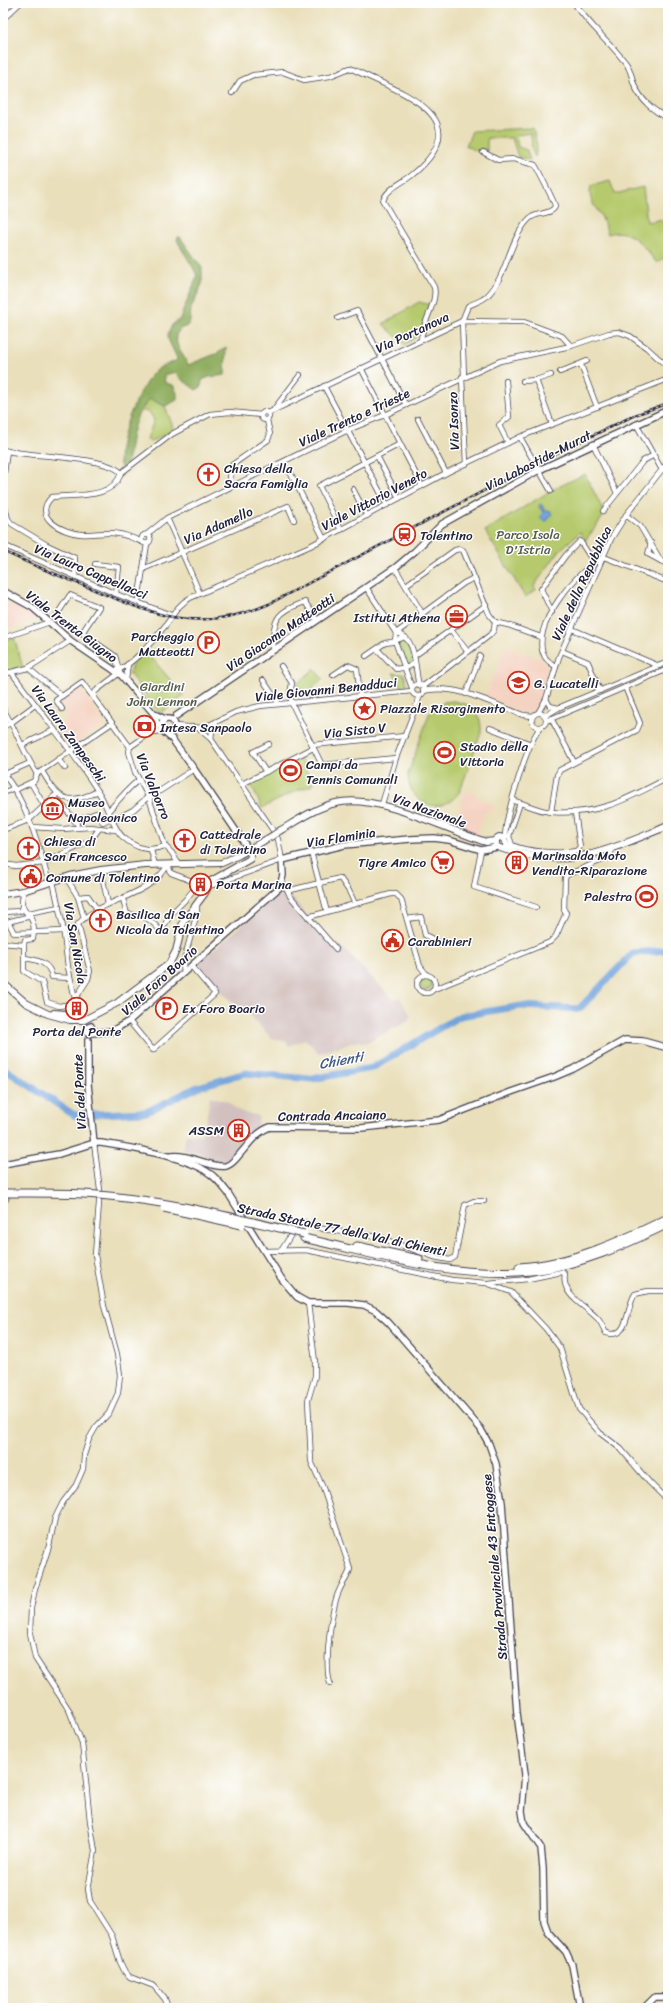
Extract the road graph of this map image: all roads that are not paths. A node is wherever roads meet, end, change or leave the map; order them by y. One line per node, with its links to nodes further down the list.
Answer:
1 (20, 3): 3 (street)
2 (574, 3): 5 (street)
3 (3, 19)
4 (232, 93): 9 (street)
5 (668, 119)
6 (483, 152): 8 (street)
7 (338, 318): 11 (street)
8 (462, 321): 9 (street, Via Portanova); 10 (street, Via Portanova); 19 (street, Via Isonzo)
9 (421, 340): 11 (street, Via Portanova)
10 (571, 346): 14 (street, Viale Trento e Trieste); 19 (street, Viale Trento e Trieste)
11 (382, 358): 15 (street, Via Portanova); 25 (street)
12 (587, 361): 13 (street)
13 (581, 365): 16 (street); 26 (street)
14 (668, 367)
15 (361, 368): 24 (street, Via Portanova); 31 (street)
16 (560, 372)
17 (300, 375): 27 (street)
18 (551, 375): 21 (street)
19 (463, 377): 25 (street, Viale Trento e Trieste); 46 (street, Via Isonzo)
20 (668, 379): 26 (street, Viale Vittorio Veneto)
21 (536, 380): 23 (street); 34 (street)
22 (506, 381): 38 (street)
23 (523, 381)
24 (324, 386): 27 (street, Via Portanova); 36 (street)
25 (406, 405): 31 (street, Viale Trento e Trieste)
26 (597, 406): 34 (street, Viale Vittorio Veneto)
27 (272, 410): 29 (street, Via Portanova)
28 (668, 410): 35 (street, Via Labastide-Murat)
29 (268, 413): 30 (street, Via Portanova); 33 (street)
30 (261, 415): 33 (street); 50 (street)
31 (385, 415): 36 (street, Viale Trento e Trieste); 39 (street)
32 (418, 419): 51 (street)
33 (267, 420): 54 (street)
34 (552, 424): 37 (street, Viale Vittorio Veneto)
35 (636, 424): 40 (street, Via Labastide-Murat); 42 (street)
36 (348, 430): 44 (street); 54 (street, Viale Trento e Trieste)
37 (520, 437): 38 (street, Viale Vittorio Veneto); 49 (street)
38 (508, 443): 46 (street, Viale Vittorio Veneto)
39 (400, 444): 43 (street); 55 (street)
40 (593, 444): 49 (street, Via Labastide-Murat); 58 (street)
41 (5, 451): 50 (street); 53 (street)
42 (654, 455): 47 (street); 58 (street)
43 (377, 456): 44 (street); 59 (street)
44 (365, 462): 61 (street); 67 (street)
45 (668, 462): 47 (street, Viale della Repubblica)
46 (466, 464): 51 (street, Viale Vittorio Veneto)
47 (663, 468): 52 (street); 63 (street, Viale della Repubblica)
48 (289, 470): 70 (street)
49 (539, 470): 57 (street); 80 (street, Via Labastide-Murat)
50 (120, 473): 69 (street)
51 (446, 473): 55 (street, Viale Vittorio Veneto)
52 (668, 473)
53 (3, 481)
54 (232, 486): 65 (street, Viale Trento e Trieste)
55 (422, 486): 59 (street, Viale Vittorio Veneto)
56 (353, 489): 64 (street)
57 (551, 491)
58 (616, 493): 62 (street)
59 (399, 498): 61 (street, Viale Vittorio Veneto)
60 (3, 499): 82 (street)
61 (387, 505): 64 (street, Viale Vittorio Veneto)
62 (603, 511)
63 (626, 515): 72 (street); 75 (street, Viale della Repubblica)
64 (366, 516): 67 (street, Viale Vittorio Veneto)
65 (167, 518): 68 (street, Viale Trento e Trieste); 74 (street)
66 (294, 520): 74 (street, Via Adamello)
67 (341, 530): 70 (street, Viale Vittorio Veneto)
68 (146, 536): 69 (street); 71 (street); 71 (street)
69 (130, 537): 71 (street)
70 (324, 539): 89 (street, Viale Vittorio Veneto)
71 (145, 543): 81 (street)
72 (651, 543): 77 (street); 77 (street)
73 (3, 545): 82 (street, Via Lauro Cappellacci)
74 (182, 553): 81 (street, Via Adamello); 89 (street)
75 (604, 557): 76 (street); 84 (street); 100 (street, Viale della Repubblica)
76 (593, 561): 93 (street); 93 (street)
77 (661, 561): 79 (street)
78 (95, 564): 88 (street)
79 (668, 564)
80 (396, 567): 85 (street); 86 (street, Via Giacomo Matteotti)
81 (143, 569): 90 (street)
82 (75, 574): 88 (street, Via Lauro Cappellacci)
83 (474, 578): 85 (street); 91 (street); 94 (street)
84 (668, 582)
85 (406, 585): 94 (street)
86 (366, 587): 97 (street, Via Giacomo Matteotti); 102 (street)
87 (3, 591): 98 (street, Viale Trenta Giugno)
88 (116, 594): 90 (street, Via Lauro Cappellacci)
89 (200, 594): 96 (street, Viale Vittorio Veneto)
90 (138, 601): 96 (street, Via Lauro Cappellacci)
91 (486, 605): 92 (street); 95 (street)
92 (478, 610): 95 (street); 101 (street)
93 (552, 612): 104 (street)
94 (422, 613): 102 (street)
95 (489, 614): 99 (street)
96 (171, 615): 117 (street, Viale Vittorio Veneto)
97 (317, 620): 109 (street, Via Giacomo Matteotti); 109 (street)
98 (52, 621): 105 (street); 106 (street, Viale Trenta Giugno); 125 (street)
99 (495, 622): 104 (street); 111 (street)
100 (572, 629): 110 (street, Viale della Repubblica); 119 (street)
101 (451, 630): 111 (street); 113 (street)
102 (396, 633): 103 (street); 107 (street)
103 (405, 637): 107 (street); 113 (street)
104 (541, 637): 120 (street)
105 (3, 638)
106 (70, 641): 121 (street); 125 (street, Viale Trenta Giugno)
107 (395, 642): 108 (street); 122 (street)
108 (377, 648): 112 (street); 122 (street)
109 (272, 650): 152 (street, Via Giacomo Matteotti)
110 (562, 651): 120 (street, Viale della Repubblica); 133 (street)
111 (468, 652): 131 (street)
112 (366, 656)
113 (414, 656): 116 (street)
114 (480, 656): 134 (street)
115 (668, 662): 119 (street)
116 (415, 663): 122 (street); 131 (street)
117 (128, 664): 125 (street, Viale Vittorio Veneto); 128 (street)
118 (281, 666): 140 (street)
119 (659, 666): 133 (street)
120 (556, 667): 138 (street, Viale della Repubblica)
121 (28, 668): 124 (street); 135 (street)
122 (405, 669): 132 (street)
123 (668, 669): 130 (street)
124 (12, 673): 126 (street); 142 (street, Via Laura Zampeschi)
125 (118, 673): 128 (street, Viale Trenta Giugno); 137 (street, Viale Vittorio Veneto)
126 (3, 674)
127 (333, 675): 136 (street)
128 (126, 680): 148 (street, Viale Trenta Giugno)
129 (263, 680): 139 (street)
130 (625, 687): 150 (street); 175 (street)
131 (422, 689): 132 (street); 132 (street); 134 (street); 141 (street)
132 (412, 691): 136 (street, Viale Giovanni Benadduci); 141 (street)
133 (600, 691): 143 (street)
134 (466, 694): 147 (street)
135 (62, 696): 137 (street); 145 (street)
136 (361, 697): 140 (street, Viale Giovanni Benadduci); 146 (street)
137 (94, 698): 155 (street)
138 (545, 700): 143 (street); 149 (street, Viale della Repubblica)
139 (279, 704): 140 (street, Viale Giovanni Benadduci); 153 (street, Viale Giovanni Benadduci)
140 (292, 704): 169 (street)
141 (416, 704): 163 (street)
142 (35, 705): 151 (street); 160 (street, Via Laura Zampeschi)
143 (558, 708): 149 (street)
144 (3, 709): 151 (street)
145 (62, 709)
146 (362, 713)
147 (523, 715): 149 (street); 154 (street)
148 (155, 716): 152 (street); 161 (street)
149 (541, 716): 150 (street); 154 (street); 157 (street)
150 (551, 718): 175 (street)
151 (12, 722): 156 (street); 168 (street)
152 (172, 722): 159 (street); 162 (street); 162 (street); 164 (street)
153 (216, 722): 159 (street, Viale Giovanni Benadduci); 165 (street)
154 (533, 723): 157 (street); 166 (street)
155 (112, 724): 170 (street); 171 (street)
156 (3, 727)
157 (540, 727): 166 (street)
158 (490, 728): 166 (street)
159 (201, 729): 165 (street)
160 (54, 730): 168 (street); 171 (street, Via Laura Zampeschi)
161 (153, 732): 162 (street); 170 (street)
162 (164, 732): 164 (street)
163 (403, 737): 169 (street, Via Sisto V); 172 (street)
164 (172, 739): 177 (street)
165 (211, 739): 185 (street)
166 (532, 741): 191 (street)
167 (269, 744): 179 (street)
168 (22, 745): 174 (street)
169 (312, 747): 172 (street); 179 (street)
170 (130, 748): 183 (street, Via Valporro)
171 (70, 751): 173 (street); 187 (street, Via Laura Zampeschi)
172 (396, 758): 193 (street)
173 (58, 759): 176 (street); 178 (street)
174 (29, 761): 180 (street); 181 (street)
175 (574, 762): 196 (street)
176 (65, 768)
177 (194, 769): 190 (street); 212 (street)
178 (42, 771): 181 (street); 189 (street)
179 (266, 772): 185 (street)
180 (4, 773): 186 (street, Via San Nicola)
181 (37, 774): 184 (street)
182 (668, 778): 197 (street)
183 (139, 780): 190 (street, Via Valporro); 195 (street)
184 (31, 782): 186 (street); 194 (street)
185 (242, 784): 214 (street)
186 (15, 789): 188 (street); 199 (street, Via San Nicola)
187 (98, 791): 189 (street); 195 (street, Via Laura Zampeschi)
188 (3, 793)
189 (55, 796): 194 (street); 200 (street)
190 (149, 797): 198 (street); 208 (street, Via Valporro)
191 (514, 801): 192 (street); 207 (street)
192 (520, 803): 196 (street); 197 (street)
193 (382, 804): 207 (main road, Via Nazionale); 212 (main road, Via Nazionale, bridge)
194 (44, 805): 199 (street)
195 (109, 810): 198 (street, Via Laura Zampeschi)
196 (551, 812): 197 (street)
197 (575, 812)
198 (113, 819): 200 (street); 206 (street, Via Laura Zampeschi)
199 (29, 820): 202 (street, Via San Nicola); 205 (street)
200 (76, 821): 203 (street)
201 (668, 826): 210 (main road, Via Nazionale)
202 (32, 827): 203 (street); 215 (street, Via San Nicola)
203 (78, 828): 204 (street)
204 (99, 829): 206 (street); 215 (street)
205 (3, 830)
206 (116, 830): 211 (street)
207 (500, 843): 209 (street); 210 (main road, Via Nazionale)
208 (165, 846): 211 (street); 219 (street, Via Valporro)
209 (484, 849): 213 (street, Via Flaminia); 236 (street)
210 (610, 849): 265 (street)
211 (151, 850): 217 (street)
212 (249, 850): 219 (main road, Via Nazionale); 224 (main road)
213 (312, 852): 214 (street, Via Flaminia); 223 (street)
214 (282, 860): 224 (street, Via Flaminia); 225 (street)
215 (44, 862): 216 (street); 222 (street, Via San Nicola)
216 (3, 864)
217 (155, 865): 218 (main road, Via Nazionale); 220 (main road, Via Nazionale)
218 (168, 865): 219 (main road, Via Nazionale); 224 (street); 230 (street)
219 (179, 865)
220 (101, 870): 221 (main road, Via Nazionale); 231 (street)
221 (68, 877): 222 (main road, Via Nazionale); 229 (street)
222 (51, 882): 227 (main road, Via Nazionale); 235 (street, Via San Nicola)
223 (319, 882): 226 (street); 233 (street); 240 (street)
224 (202, 885): 230 (street); 232 (main road)
225 (281, 885): 226 (street); 257 (street, Viale Foro Boario)
226 (287, 889): 242 (street)
227 (23, 891): 228 (main road, Via Nazionale); 234 (street)
228 (3, 894)
229 (78, 897): 237 (street); 243 (street)
230 (123, 899): 231 (street)
231 (108, 904): 237 (street)
232 (196, 904): 259 (street); 268 (main road)
233 (354, 904): 240 (street); 245 (street)
234 (22, 905): 238 (street); 241 (street)
235 (60, 907): 241 (street); 249 (street, Via San Nicola)
236 (536, 907)
237 (97, 909): 243 (street)
238 (17, 911): 239 (street); 244 (street)
239 (3, 912)
240 (326, 912): 242 (street)
241 (30, 915): 244 (street); 250 (street)
242 (308, 917): 255 (street)
243 (84, 918): 248 (street)
244 (17, 919): 247 (street)
245 (407, 919): 252 (street); 258 (street)
246 (3, 923): 247 (street)
247 (9, 923): 250 (street)
248 (80, 927): 249 (street); 267 (street)
249 (64, 931): 250 (street); 261 (street, Via San Nicola)
250 (34, 932): 254 (street)
251 (3, 934): 253 (street)
252 (436, 941)
253 (3, 942): 254 (street)
254 (24, 945): 256 (street)
255 (336, 949)
256 (25, 958): 261 (street); 267 (street)
257 (190, 966): 259 (street, Viale Foro Boario); 270 (street)
258 (420, 966): 260 (street); 262 (street)
259 (184, 972): 270 (street, Viale Foro Boario)
260 (427, 975): 262 (street); 263 (street)
261 (70, 978): 267 (street, Via San Nicola)
262 (419, 978): 266 (street)
263 (435, 982): 265 (street); 266 (street)
264 (3, 983): 267 (main road)
265 (444, 985): 266 (street)
266 (432, 990)
267 (77, 1011): 269 (main road); 271 (street)
268 (93, 1015): 269 (main road); 271 (street, Via del Ponte)
269 (86, 1018): 271 (street, Via del Ponte)
270 (130, 1021): 271 (street, Viale Foro Boario)
271 (90, 1030): 273 (street, Via del Ponte)
272 (668, 1048): 274 (street, Contrada Ancaiano)
273 (94, 1143): 274 (street, Contrada Ancaiano); 275 (street); 290 (street)
274 (169, 1157): 282 (street)
275 (3, 1164)
276 (3, 1193): 281 (highway, Strada Statale 77 della Val di Chienti, bridge)
277 (3, 1198): 281 (highway, Strada Statale 77 della Val di Chienti, bridge)
278 (484, 1201): 283 (street)
279 (668, 1218): 281 (highway, Strada Statale 77 della Val di Chienti)
280 (668, 1224): 281 (highway, Strada Statale 77 della Val di Chienti)
281 (304, 1236)
282 (265, 1251): 283 (street); 286 (street)
283 (281, 1251): 284 (street)
284 (486, 1283): 285 (street); 287 (street)
285 (668, 1291)
286 (308, 1303): 288 (street); 291 (street, Strada Provinciale 43 Entoggese)
287 (668, 1501)
288 (330, 1683)
289 (668, 1997): 292 (street)
290 (168, 2008)
291 (580, 2008)
292 (644, 2008)

